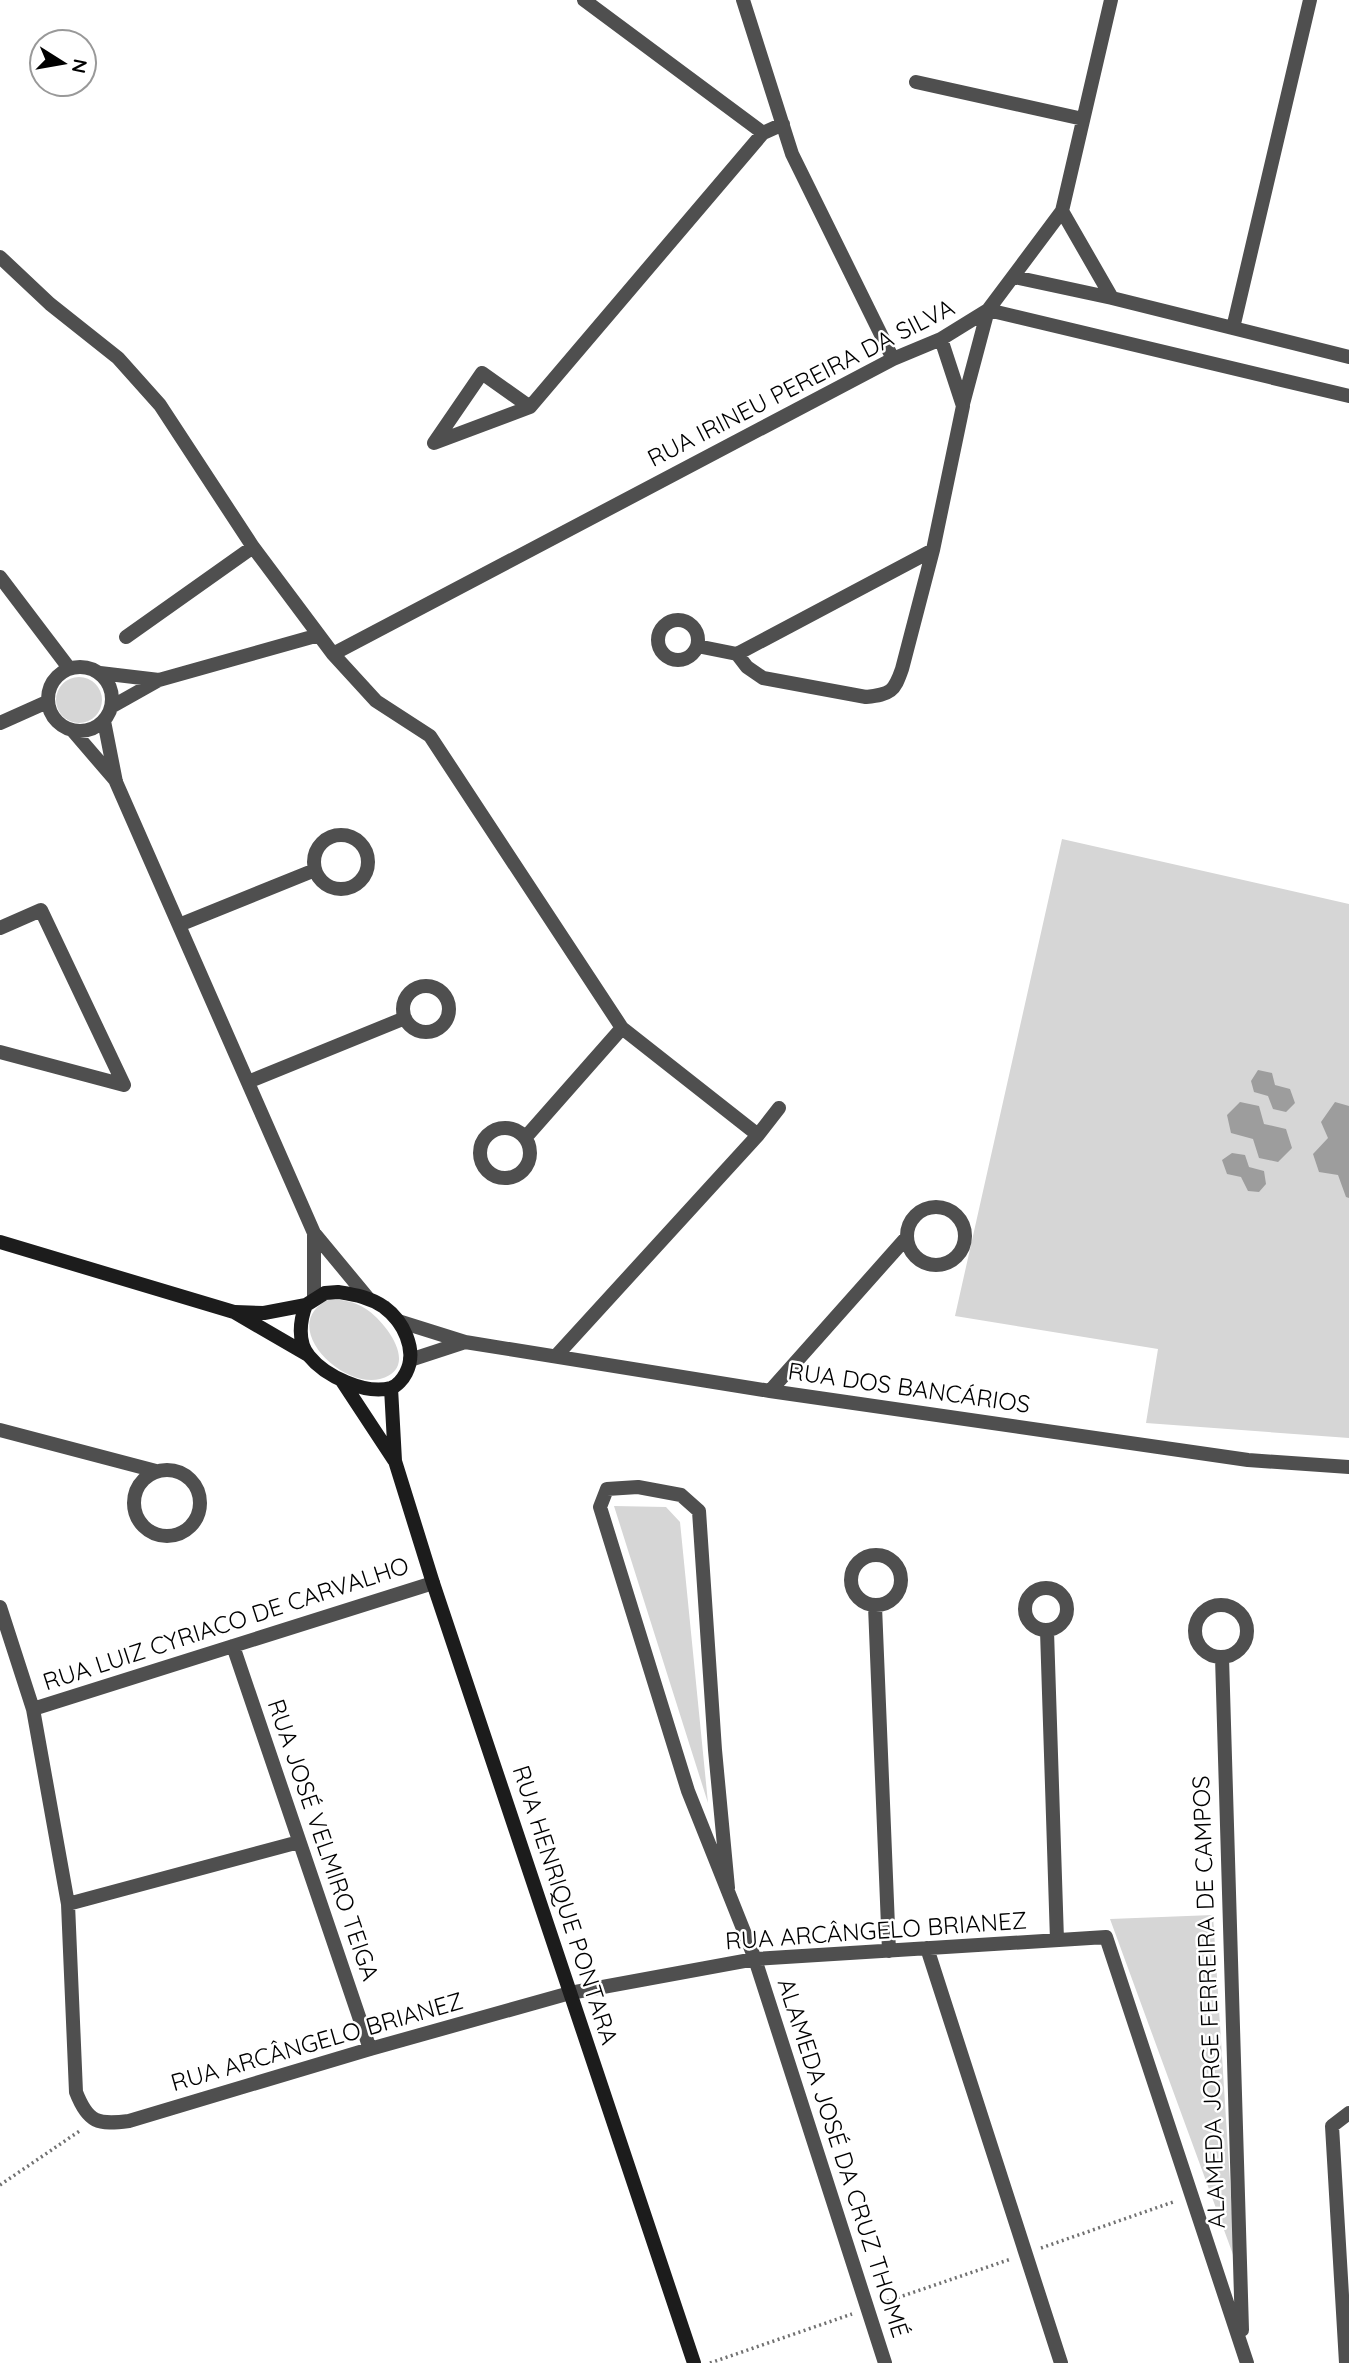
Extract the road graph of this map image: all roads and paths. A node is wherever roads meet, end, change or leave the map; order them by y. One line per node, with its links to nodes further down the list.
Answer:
1 (584, 0): 8 (street)
2 (743, 0): 7 (street)
3 (1111, 0): 6 (street, RUA IRINEU PEREIRA DA SILVA)
4 (1310, 0): 14 (street)
5 (916, 82): 6 (street)
6 (1083, 119): 9 (street, RUA IRINEU PEREIRA DA SILVA)
7 (783, 124): 8 (street); 17 (street)
8 (763, 132): 20 (street)
9 (1062, 211): 11 (street, RUA IRINEU PEREIRA DA SILVA); 12 (street)
10 (0, 257): 21 (street)
11 (1014, 277): 12 (street); 13 (street, RUA IRINEU PEREIRA DA SILVA)
12 (1112, 298): 14 (street)
13 (988, 310): 15 (street, RUA IRINEU PEREIRA DA SILVA); 18 (street); 19 (street)
14 (1233, 328): 16 (street)
15 (941, 340): 17 (street, RUA IRINEU PEREIRA DA SILVA); 19 (street)
16 (1349, 357)
17 (893, 359): 28 (street, RUA IRINEU PEREIRA DA SILVA)
18 (1349, 396)
19 (963, 406): 22 (street)
20 (530, 407): 20 (street)
21 (253, 547): 24 (street); 25 (street)
22 (933, 550): 27 (street); 27 (street)
23 (0, 577): 29 (street)
24 (319, 635): 28 (street); 31 (street)
25 (126, 637)
26 (697, 646): 27 (street)
27 (737, 653)
28 (333, 654): 42 (street)
29 (69, 668): 30 (street); 32 (street)
30 (100, 673): 31 (street); 33 (street)
31 (159, 680): 33 (street)
32 (47, 702): 35 (street); 36 (street)
33 (111, 707): 34 (street)
34 (104, 721): 36 (street); 37 (street)
35 (0, 723)
36 (74, 731): 37 (street)
37 (117, 782): 39 (street)
38 (315, 870): 39 (street)
39 (179, 925): 44 (street)
40 (0, 928): 43 (street)
41 (405, 1018): 44 (street)
42 (622, 1028): 46 (street); 47 (street)
43 (0, 1052)
44 (248, 1082): 48 (street)
45 (779, 1108): 46 (street)
46 (758, 1135): 57 (street)
47 (525, 1138)
48 (314, 1233): 51 (street); 52 (street)
49 (907, 1237): 49 (street); 61 (street)
50 (0, 1242): 53 (street)
51 (367, 1297): 52 (street); 54 (street)
52 (310, 1301): 53 (street); 56 (street)
53 (234, 1312): 56 (street)
54 (397, 1321): 55 (street, RUA DOS BANCÁRIOS); 58 (street)
55 (465, 1342): 57 (street, RUA DOS BANCÁRIOS); 58 (street, RUA DOS BANCÁRIOS)
56 (308, 1355): 59 (street)
57 (556, 1356): 61 (street, RUA DOS BANCÁRIOS)
58 (410, 1360): 60 (street)
59 (342, 1381): 60 (street); 63 (street, RUA HENRIQUE PONTARA)
60 (391, 1388): 63 (street, RUA HENRIQUE PONTARA)
61 (770, 1391): 64 (street, RUA DOS BANCÁRIOS)
62 (0, 1430): 65 (street)
63 (395, 1461): 66 (street, RUA HENRIQUE PONTARA)
64 (1349, 1467)
65 (156, 1471): 65 (street)
66 (433, 1583): 70 (street, RUA LUIZ CYRIACO DE CARVALHO); 80 (street, RUA HENRIQUE PONTARA)
67 (874, 1606): 78 (street)
68 (0, 1607): 72 (street)
69 (1047, 1631): 76 (street)
70 (233, 1646): 72 (street, RUA LUIZ CYRIACO DE CARVALHO); 73 (street, RUA JOSÉ VELMIRO TEIGA)
71 (1222, 1657): 89 (street, ALAMEDA JORGE FERREIRA DE CAMPOS)
72 (33, 1709): 75 (street)
73 (299, 1842): 75 (street); 81 (street, RUA JOSÉ VELMIRO TEIGA)
74 (728, 1888): 74 (street, ALAMEDA JOSÉ DA CRUZ THOMÉ); 79 (street, ALAMEDA JOSÉ DA CRUZ THOMÉ)
75 (68, 1904): 83 (street)
76 (1057, 1940): 77 (street, RUA ARCÂNGELO BRIANEZ); 85 (street, RUA ARCÂNGELO BRIANEZ)
77 (927, 1948): 78 (street, RUA ARCÂNGELO BRIANEZ); 86 (street)
78 (889, 1951): 79 (street, RUA ARCÂNGELO BRIANEZ)
79 (755, 1959): 80 (street, RUA ARCÂNGELO BRIANEZ); 88 (street, ALAMEDA JOSÉ DA CRUZ THOMÉ)
80 (570, 1993): 81 (street, RUA ARCÂNGELO BRIANEZ); 90 (street, RUA HENRIQUE PONTARA)
81 (370, 2049): 83 (street, RUA ARCÂNGELO BRIANEZ)
82 (1349, 2113): 87 (street)
83 (95, 2121): 84 (path)
84 (0, 2185)
85 (1191, 2196): 86 (path); 89 (street, RUA ARCÂNGELO BRIANEZ)
86 (1026, 2253): 88 (path); 93 (street)
87 (1345, 2297): 95 (street)
88 (867, 2309): 91 (path); 92 (street, ALAMEDA JOSÉ DA CRUZ THOMÉ)
89 (1242, 2345): 94 (street, RUA ARCÂNGELO BRIANEZ)
90 (694, 2363)
91 (710, 2363)
92 (885, 2363)
93 (1061, 2363)
94 (1247, 2363)
95 (1346, 2363)

